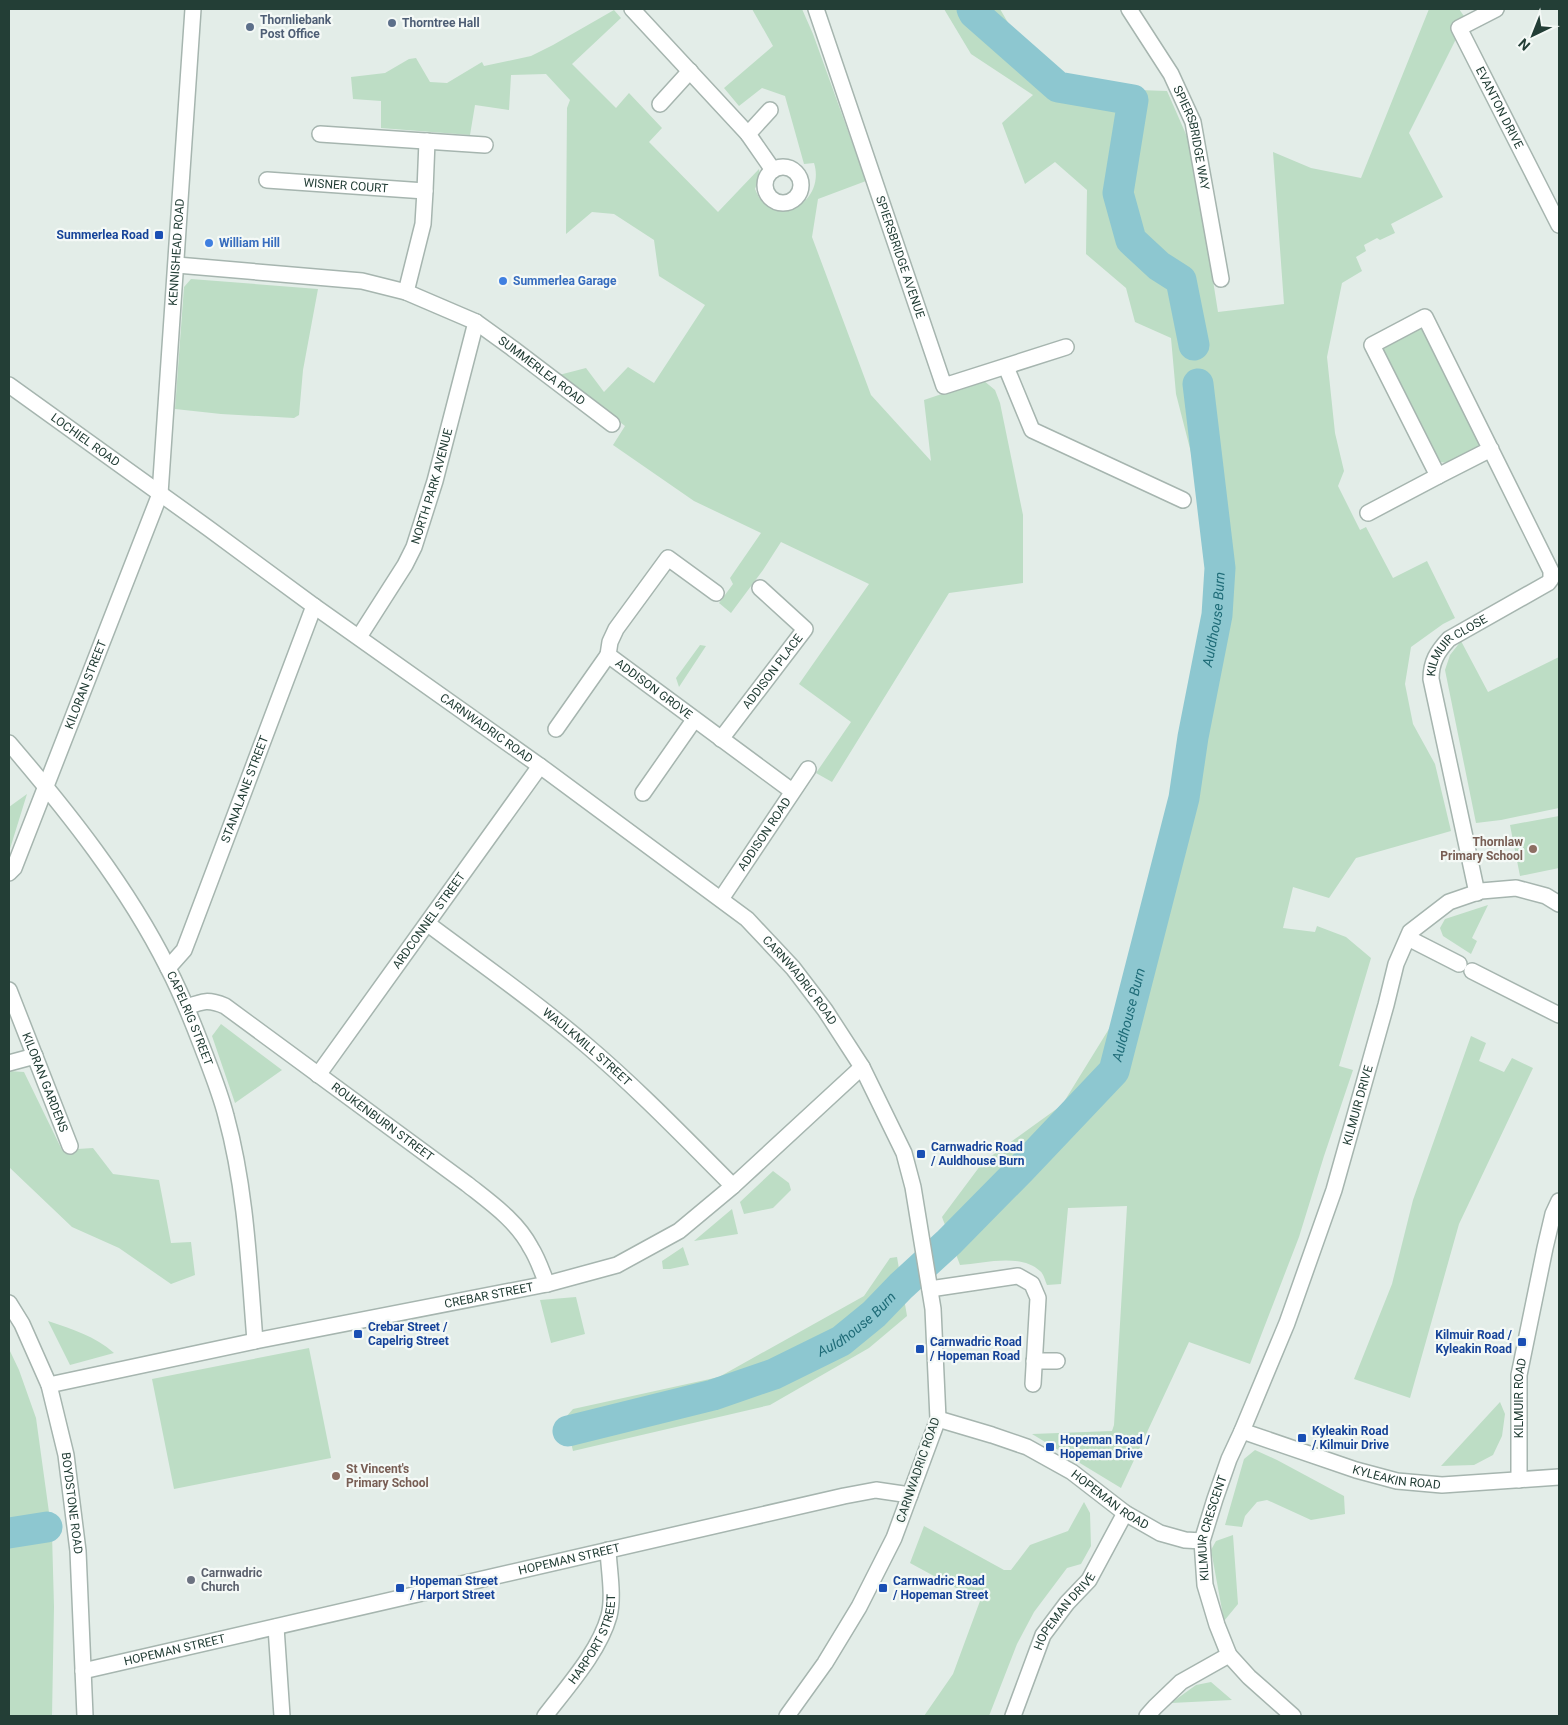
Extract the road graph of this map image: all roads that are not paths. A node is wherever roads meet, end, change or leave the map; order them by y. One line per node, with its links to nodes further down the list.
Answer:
1 (193, 9): 17 (street, KENNISHEAD ROAD)
2 (632, 9): 6 (street)
3 (1129, 9): 18 (street, SPIERSBRIDGE WAY)
4 (1496, 9): 16 (street, EVANTON DRIVE)
5 (818, 10): 22 (street, SPIERSBRIDGE AVENUE)
6 (690, 71): 7 (street); 10 (street)
7 (660, 104)
8 (770, 110): 10 (street)
9 (320, 134): 11 (street)
10 (748, 134): 13 (street)
11 (427, 141): 12 (street); 15 (street)
12 (485, 145)
13 (773, 170)
14 (267, 180): 15 (street, WISNER COURT)
15 (425, 191): 19 (street)
16 (1559, 225)
17 (177, 265): 19 (street, SUMMERLEA ROAD); 27 (street, KENNISHEAD ROAD)
18 (1221, 279)
19 (406, 292): 20 (street, SUMMERLEA ROAD)
20 (476, 322): 24 (street, SUMMERLEA ROAD); 33 (street, NORTH PARK AVENUE)
21 (1066, 347): 22 (street, SPIERSBRIDGE AVENUE)
22 (1006, 368): 28 (street)
23 (9, 385): 27 (street, LOCHIEL ROAD)
24 (612, 424)
25 (1491, 449): 26 (street); 26 (street, KILMUIR CLOSE); 45 (street, KILMUIR CLOSE)
26 (1438, 476): 29 (street)
27 (160, 494): 32 (street, CARNWADRIC ROAD); 41 (street, KILORAN STREET)
28 (1183, 500)
29 (1368, 513)
30 (760, 588): 37 (street, ADDISON PLACE)
31 (716, 593): 34 (street, ADDISON GROVE)
32 (314, 606): 33 (street, CARNWADRIC ROAD); 50 (street, STANALANE STREET)
33 (359, 637): 39 (street, CARNWADRIC ROAD)
34 (608, 655): 35 (street, ADDISON GROVE); 36 (street)
35 (694, 720): 37 (street, ADDISON GROVE); 43 (street)
36 (556, 729)
37 (721, 739): 42 (street, ADDISON GROVE)
38 (9, 743): 41 (street, CAPELRIG STREET)
39 (540, 766): 46 (street, CARNWADRIC ROAD); 48 (street, ARDCONNEL STREET)
40 (808, 769): 42 (street, ADDISON ROAD)
41 (46, 787): 44 (street, KILORAN STREET); 50 (street, CAPELRIG STREET)
42 (792, 791): 46 (street, ADDISON ROAD)
43 (643, 793)
44 (9, 873)
45 (1477, 893): 47 (street, KILMUIR DRIVE); 49 (street, KILMUIR DRIVE)
46 (721, 899): 56 (street, CARNWADRIC ROAD)
47 (1559, 904)
48 (428, 924): 57 (street, ARDCONNEL STREET); 59 (street, WAULKMILL STREET)
49 (1408, 938): 53 (street); 70 (street, KILMUIR DRIVE)
50 (168, 968): 52 (street, CAPELRIG STREET)
51 (9, 990): 54 (street, KILORAN GARDENS)
52 (187, 1007): 57 (street, ROUKENBURN STREET); 64 (street, CAPELRIG STREET)
53 (1559, 1015)
54 (35, 1056): 55 (street); 58 (street, KILORAN GARDENS)
55 (9, 1063)
56 (862, 1067): 59 (street, CREBAR STREET); 62 (street, CARNWADRIC ROAD)
57 (318, 1075): 61 (street, ROUKENBURN STREET)
58 (70, 1146)
59 (733, 1186): 61 (street, CREBAR STREET)
60 (1559, 1201): 72 (street, KILMUIR ROAD)
61 (547, 1284): 64 (street, CREBAR STREET)
62 (930, 1289): 65 (street); 69 (street, CARNWADRIC ROAD)
63 (9, 1303): 68 (street, BOYDSTONE ROAD)
64 (255, 1341): 68 (street, CREBAR STREET)
65 (1034, 1361): 66 (street); 67 (street)
66 (1057, 1361)
67 (1033, 1384)
68 (49, 1386): 79 (street, BOYDSTONE ROAD)
69 (938, 1419): 73 (street, CARNWADRIC ROAD); 74 (street, HOPEMAN ROAD)
70 (1242, 1431): 72 (street, KYLEAKIN ROAD); 75 (street, KILMUIR CRESCENT)
71 (1559, 1476): 72 (street, KYLEAKIN ROAD)
72 (1519, 1480)
73 (910, 1495): 76 (street, HOPEMAN STREET); 83 (street, CARNWADRIC ROAD)
74 (1125, 1513): 75 (street, HOPEMAN ROAD); 84 (street, HOPEMAN DRIVE)
75 (1202, 1540): 78 (street, KILMUIR CRESCENT)
76 (608, 1550): 77 (street, HOPEMAN STREET); 82 (street, HARPORT STREET)
77 (276, 1627): 79 (street, HOPEMAN STREET); 81 (street)
78 (1229, 1655): 85 (street); 86 (street, KILMUIR CRESCENT)
79 (83, 1671): 80 (street, BOYDSTONE ROAD)
80 (86, 1716)
81 (282, 1716)
82 (544, 1716)
83 (787, 1716)
84 (1013, 1716)
85 (1147, 1716)
86 (1293, 1716)

